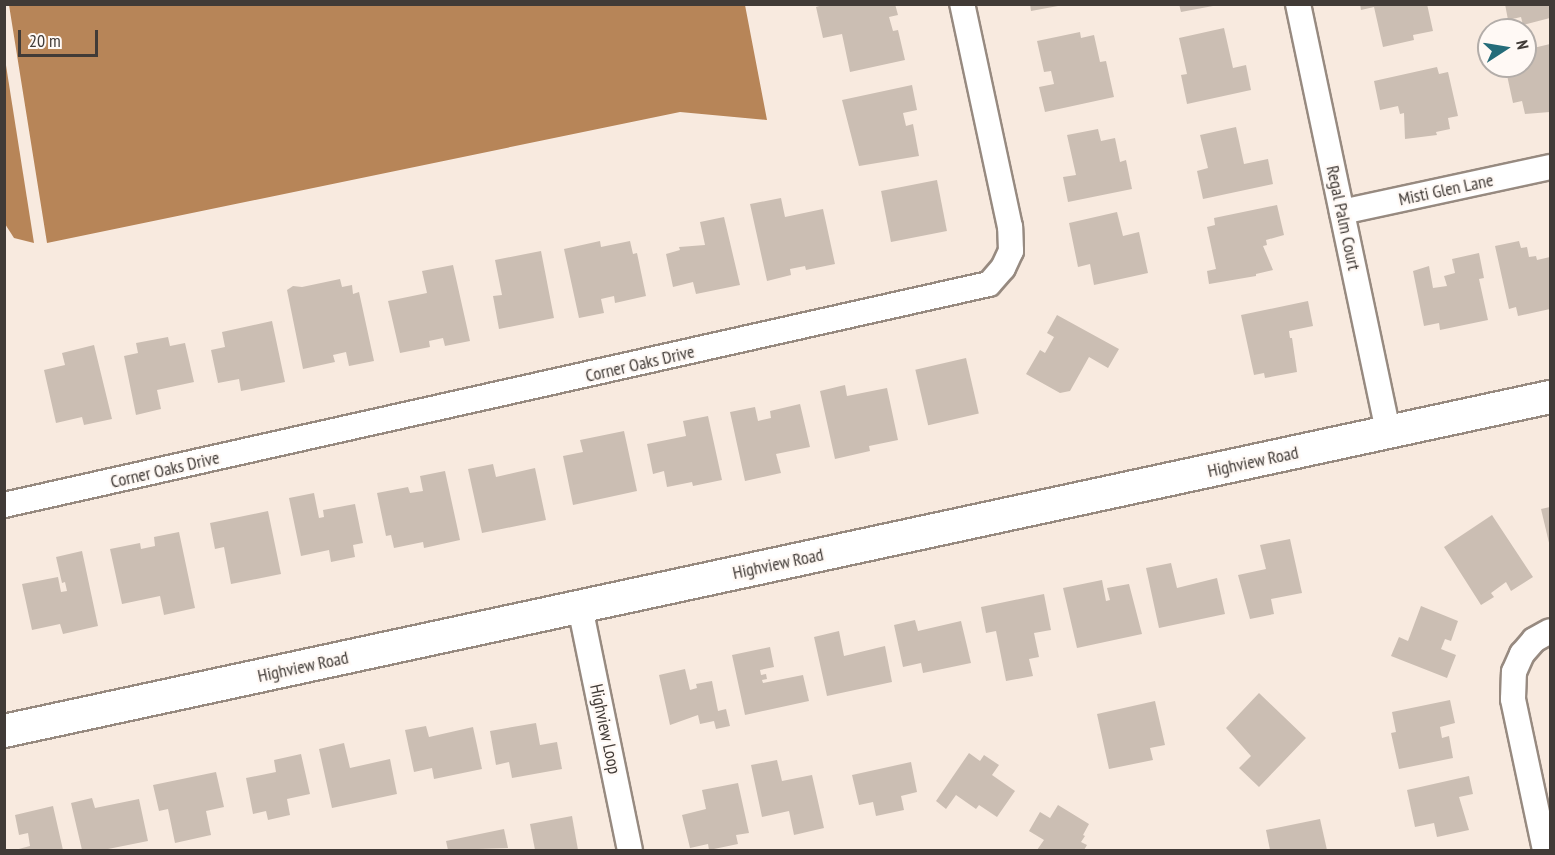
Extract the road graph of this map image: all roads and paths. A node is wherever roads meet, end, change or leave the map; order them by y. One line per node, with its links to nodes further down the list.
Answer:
1 (962, 4): 7 (street, Corner Oaks Drive)
2 (1298, 4): 4 (street, Regal Palm Court)
3 (1551, 167): 4 (street, Misti Glen Lane)
4 (1342, 212): 6 (street, Regal Palm Court)
5 (1551, 397): 6 (street, Highview Road)
6 (1388, 432): 8 (street, Highview Road)
7 (4, 506)
8 (580, 607): 10 (street, Highview Road); 11 (street, Highview Loop)
9 (1551, 630): 12 (street)
10 (4, 731)
11 (630, 850)
12 (1545, 850)

